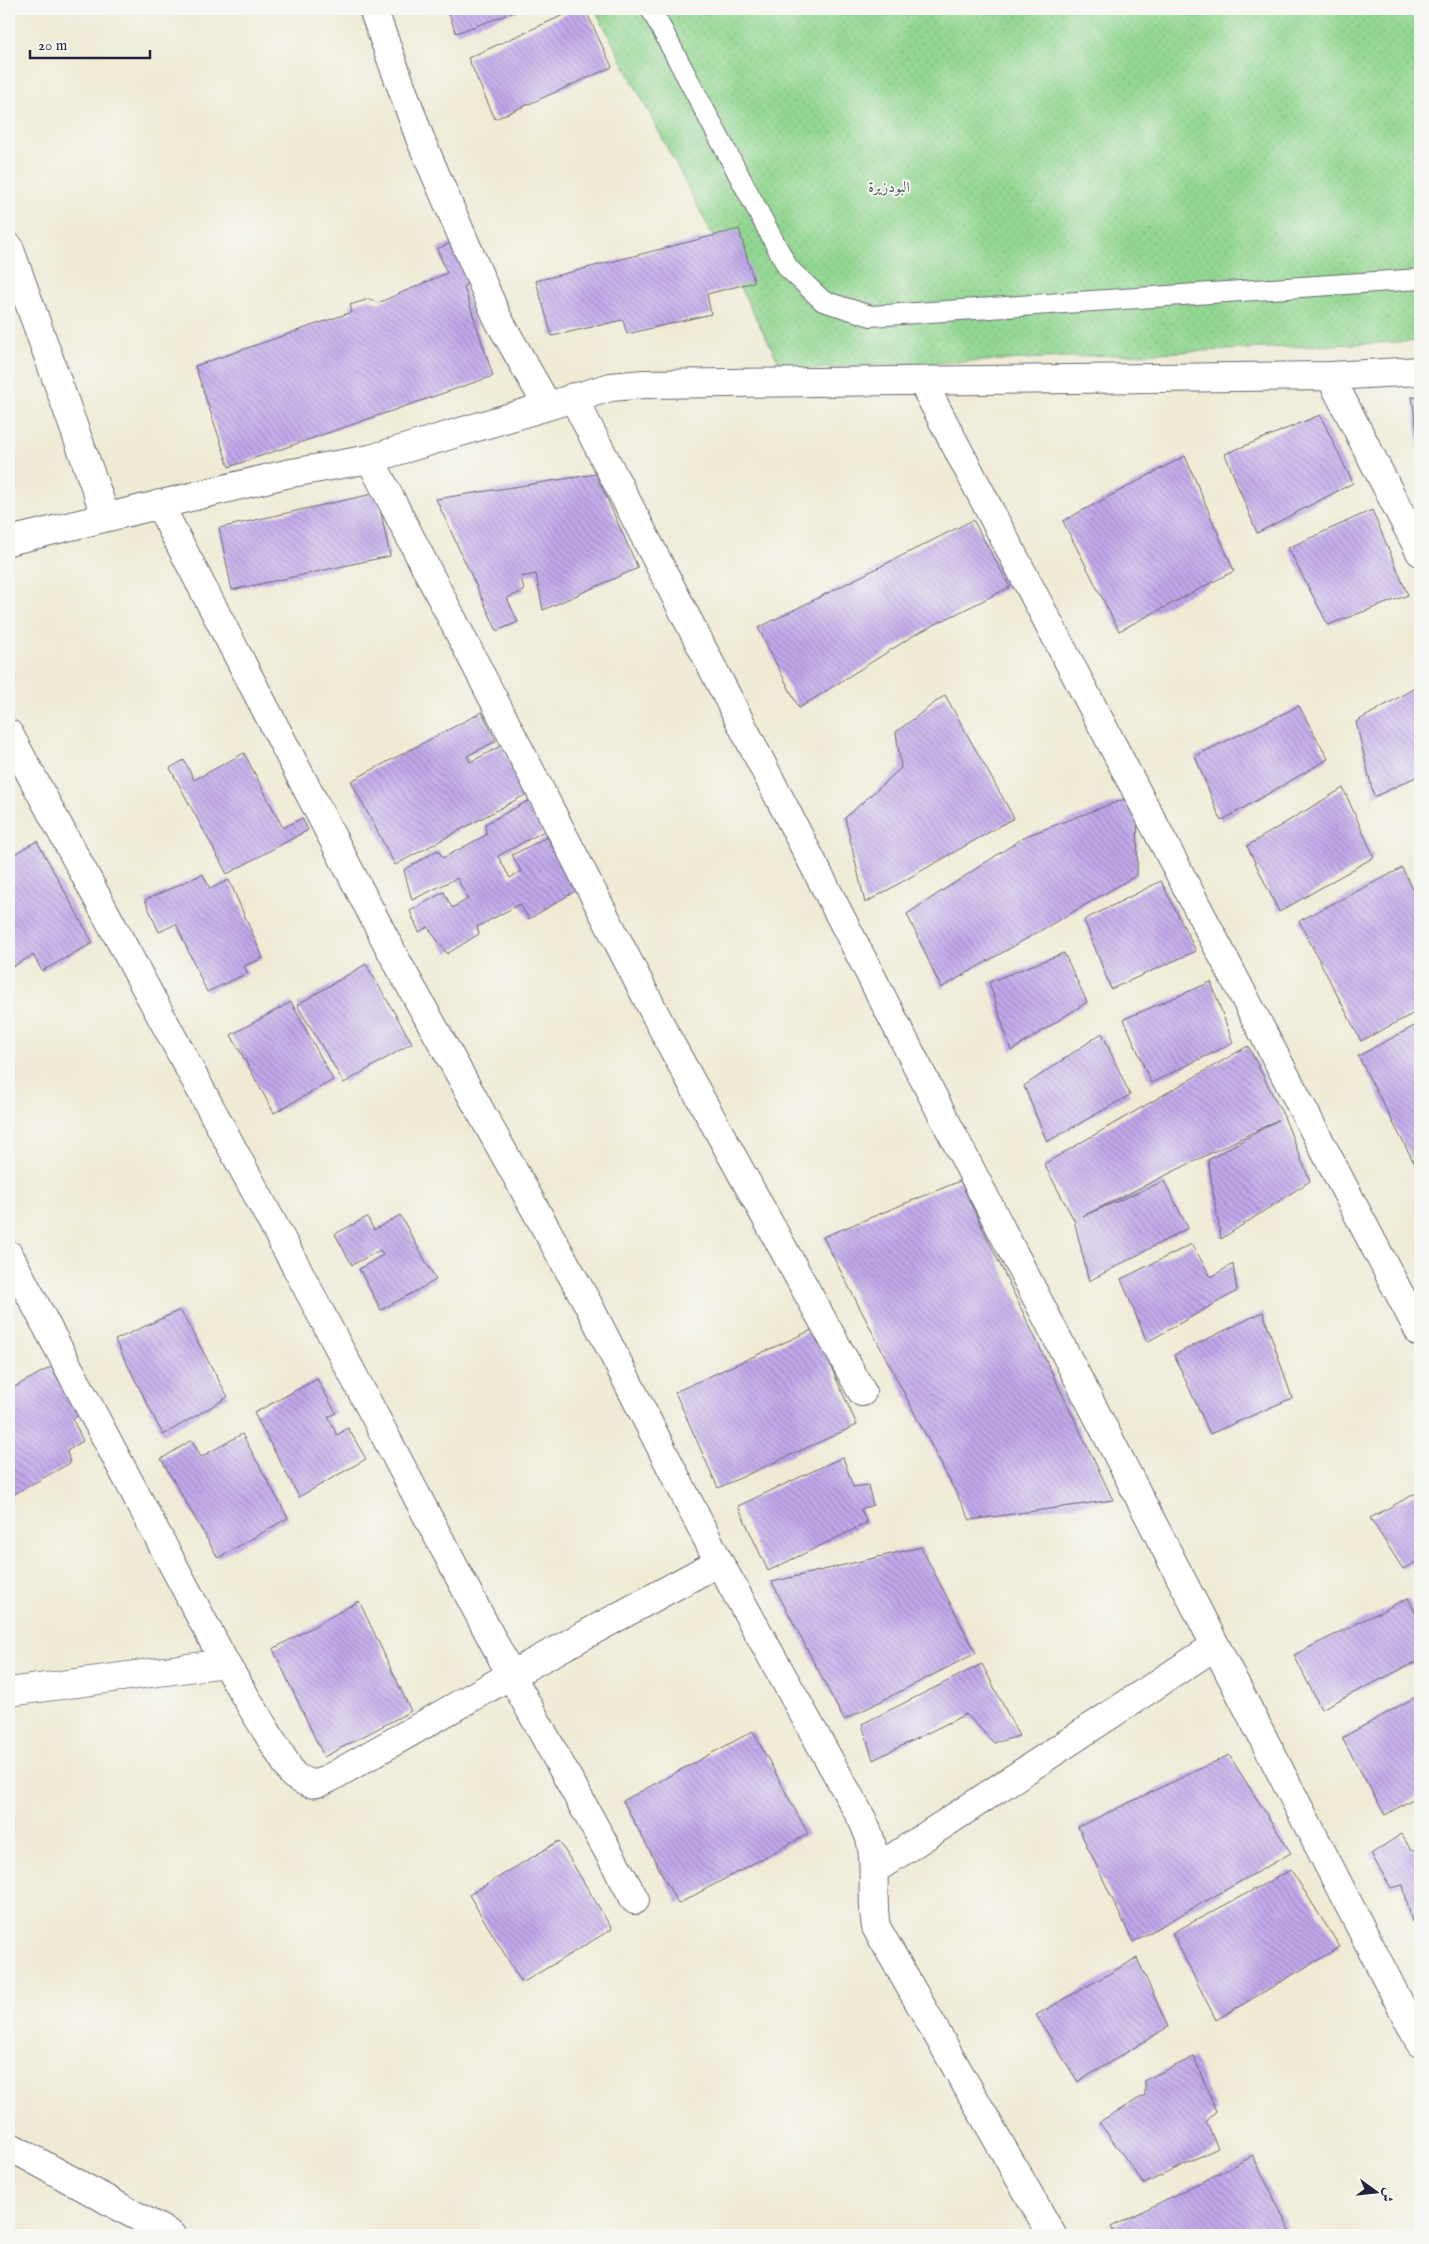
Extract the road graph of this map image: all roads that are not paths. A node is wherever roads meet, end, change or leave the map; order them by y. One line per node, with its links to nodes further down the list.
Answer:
1 (372, 9): 9 (street)
2 (652, 9): 4 (lane)
3 (9, 247): 12 (street)
4 (1420, 279)
5 (1420, 371): 6 (street)
6 (1330, 376): 7 (street); 14 (street)
7 (923, 383): 8 (street); 17 (street)
8 (573, 397): 9 (street); 20 (street)
9 (547, 406): 10 (street)
10 (370, 459): 11 (street); 18 (street)
11 (159, 504): 12 (street); 19 (street)
12 (106, 517): 13 (street)
13 (9, 541)
14 (1420, 552)
15 (9, 734): 22 (street)
16 (9, 1255): 21 (street)
17 (1420, 1333)
18 (862, 1392)
19 (719, 1562): 22 (street); 24 (street)
20 (1215, 1646): 24 (street); 26 (street)
21 (225, 1663): 22 (street); 23 (street)
22 (511, 1675): 25 (street)
23 (9, 1692)
24 (874, 1870): 29 (street)
25 (635, 1900)
26 (1420, 2042)
27 (9, 2146): 28 (street)
28 (171, 2235)
29 (1052, 2235)

